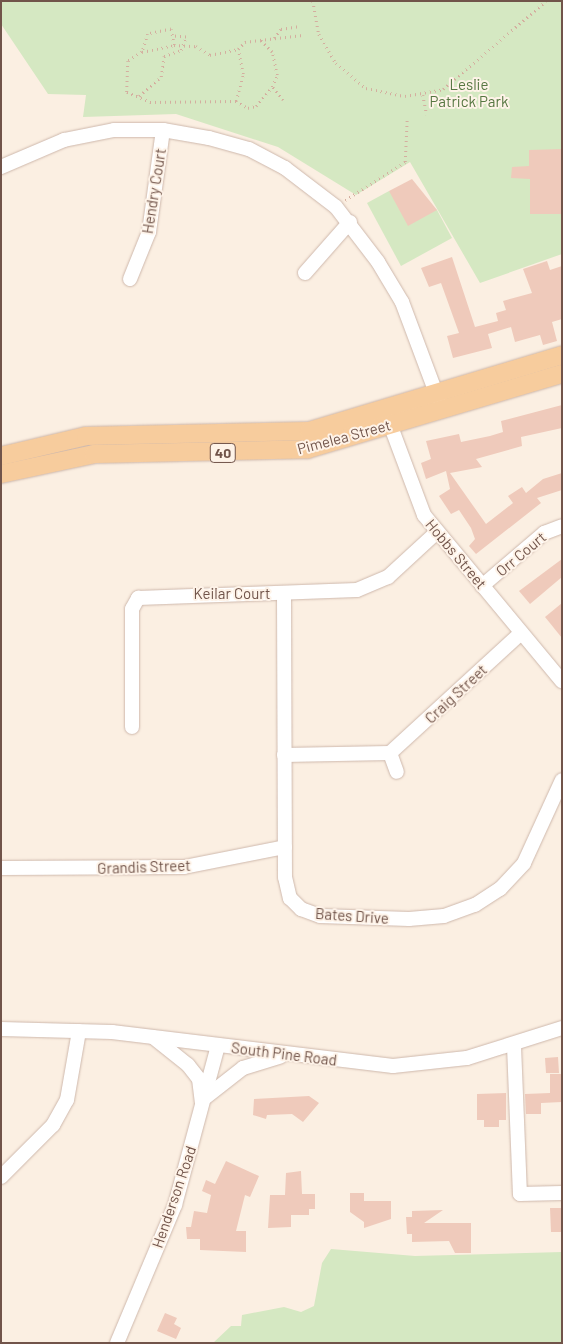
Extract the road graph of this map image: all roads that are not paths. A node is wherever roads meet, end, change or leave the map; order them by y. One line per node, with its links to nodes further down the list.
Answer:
1 (163, 130): 2 (street); 3 (street); 5 (street, Hendry Court)
2 (1, 167)
3 (350, 222): 4 (street); 8 (street)
4 (305, 273)
5 (130, 279)
6 (562, 355): 8 (main road, Pimelea Street / 40)
7 (562, 374): 10 (main road, Pimelea Street / 40)
8 (435, 392): 9 (main road, Pimelea Street / 40); 10 (street)
9 (384, 408): 11 (street, Hobbs Street); 12 (main road, Pimelea Street / 40)
10 (442, 409): 11 (main road, Pimelea Street / 40)
11 (391, 425): 13 (main road, Pimelea Street / 40); 15 (street, Hobbs Street)
12 (2, 452): 13 (street)
13 (5, 473)
14 (562, 526): 16 (street, Orr Court)
15 (437, 532): 16 (street, Hobbs Street); 17 (street, Keilar Court)
16 (482, 586): 18 (street, Hobbs Street)
17 (284, 594): 20 (street, Keilar Court); 22 (street, Bates Drive)
18 (521, 633): 19 (street, Hobbs Street); 21 (street, Craig Street)
19 (562, 681)
20 (132, 727)
21 (390, 753): 22 (street); 23 (street)
22 (284, 755): 25 (street, Bates Drive)
23 (397, 772)
24 (562, 780): 25 (street, Bates Drive)
25 (285, 847): 26 (street, Grandis Street)
26 (1, 868)
27 (562, 1028): 32 (street, South Pine Road)
28 (1, 1029): 29 (street, South Pine Road)
29 (79, 1030): 30 (street, South Pine Road); 35 (street)
30 (153, 1037): 31 (street, South Pine Road); 34 (street)
31 (218, 1046): 33 (street, South Pine Road); 34 (street, Henderson Road)
32 (514, 1046): 33 (street, South Pine Road); 36 (street)
33 (293, 1055): 34 (street)
34 (205, 1104): 37 (street, Henderson Road)
35 (1, 1177)
36 (562, 1193)
37 (117, 1343)

